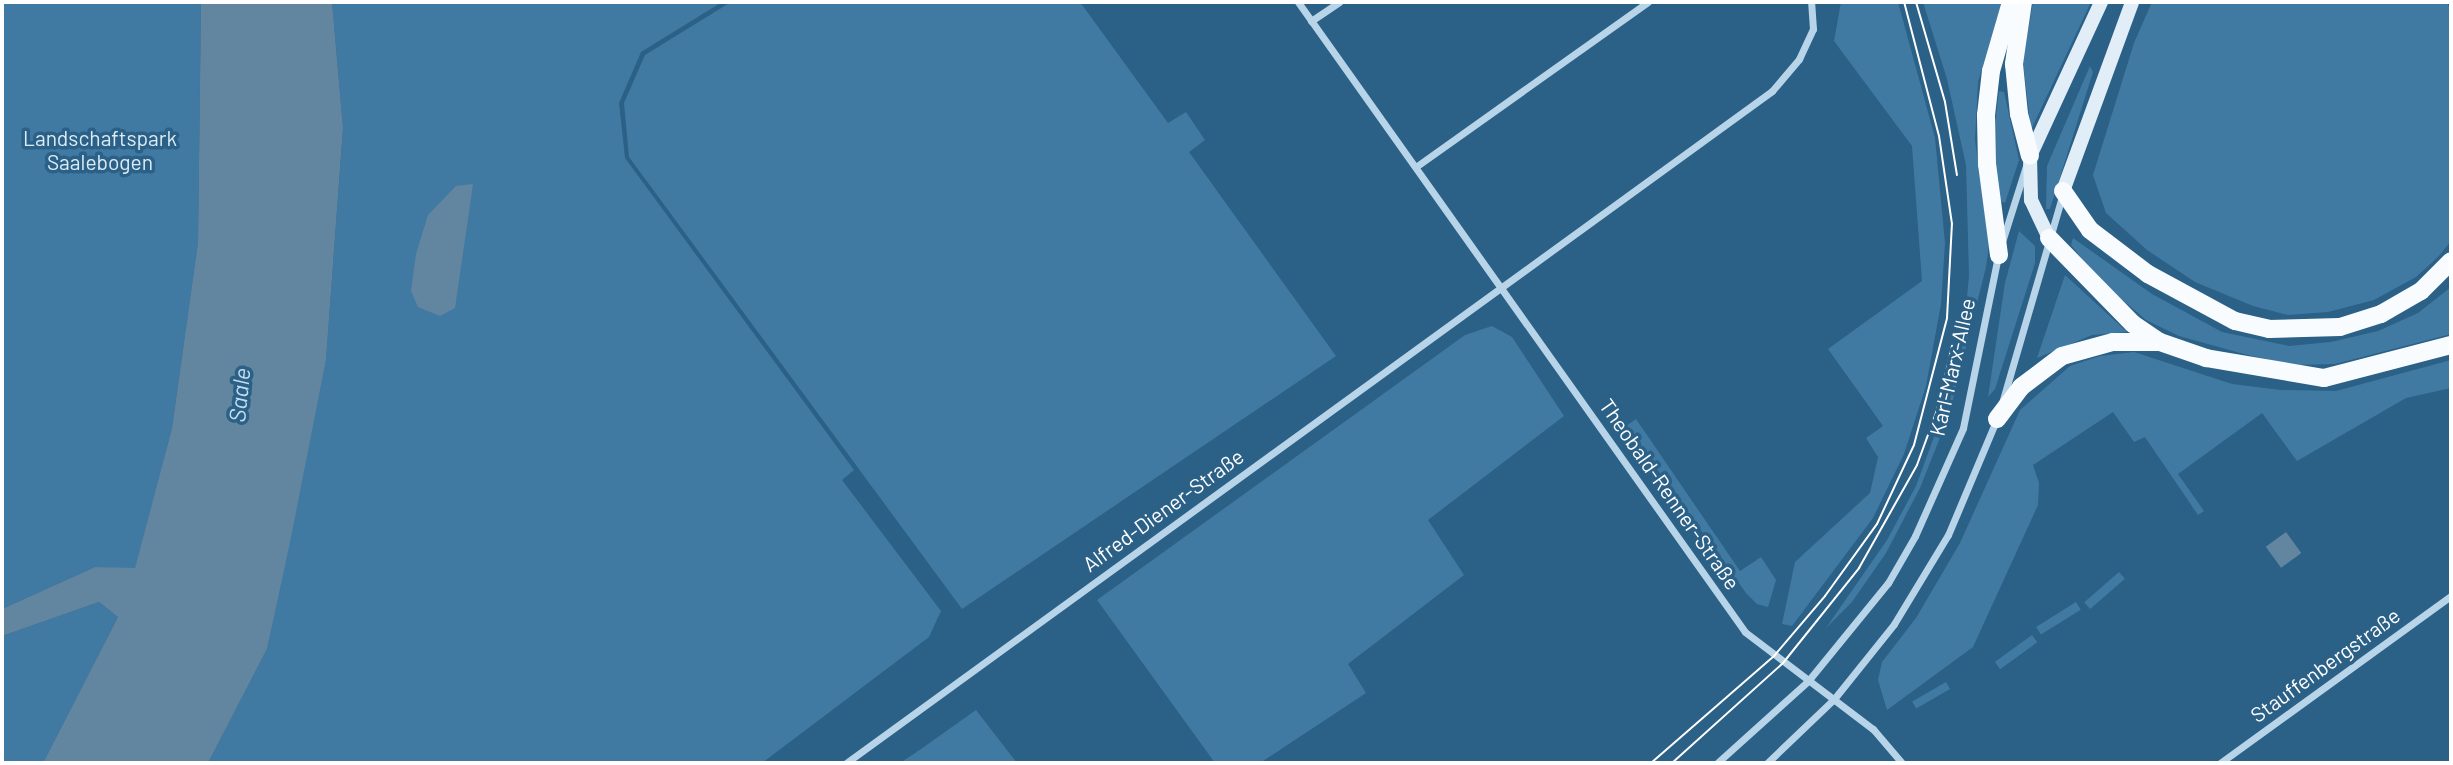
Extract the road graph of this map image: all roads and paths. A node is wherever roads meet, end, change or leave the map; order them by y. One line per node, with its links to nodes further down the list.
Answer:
1 (1298, 2): 9 (street, Theobald-Renner-Straße)
2 (1339, 2): 9 (street)
3 (1648, 2): 11 (street)
4 (1811, 2): 16 (street)
5 (2011, 2): 14 (main road)
6 (2023, 2): 10 (main road)
7 (2101, 2): 10 (main road, Karl-Marx-Allee)
8 (2132, 2): 12 (main road)
9 (1311, 21): 11 (street, Theobald-Renner-Straße)
10 (2030, 156): 13 (main road); 14 (street, Karl-Marx-Allee)
11 (1417, 166): 16 (street, Theobald-Renner-Straße)
12 (2063, 191): 13 (street); 15 (main road)
13 (2049, 239): 17 (main road); 19 (street)
14 (1998, 255): 21 (street, Karl-Marx-Allee)
15 (2451, 261)
16 (1502, 285): 21 (street, Theobald-Renner-Straße); 23 (street, Alfred-Diener-Straße)
17 (2161, 342): 18 (main road); 19 (main road)
18 (2451, 345)
19 (1997, 419): 22 (street)
20 (2451, 596): 27 (street, Stauffenbergstraße)
21 (1808, 681): 22 (street, Theobald-Renner-Straße); 24 (street, Karl-Marx-Allee)
22 (1834, 699): 25 (street); 26 (street, Theobald-Renner-Straße)
23 (846, 763)
24 (1717, 763)
25 (1767, 763)
26 (1902, 763)
27 (2220, 763)

